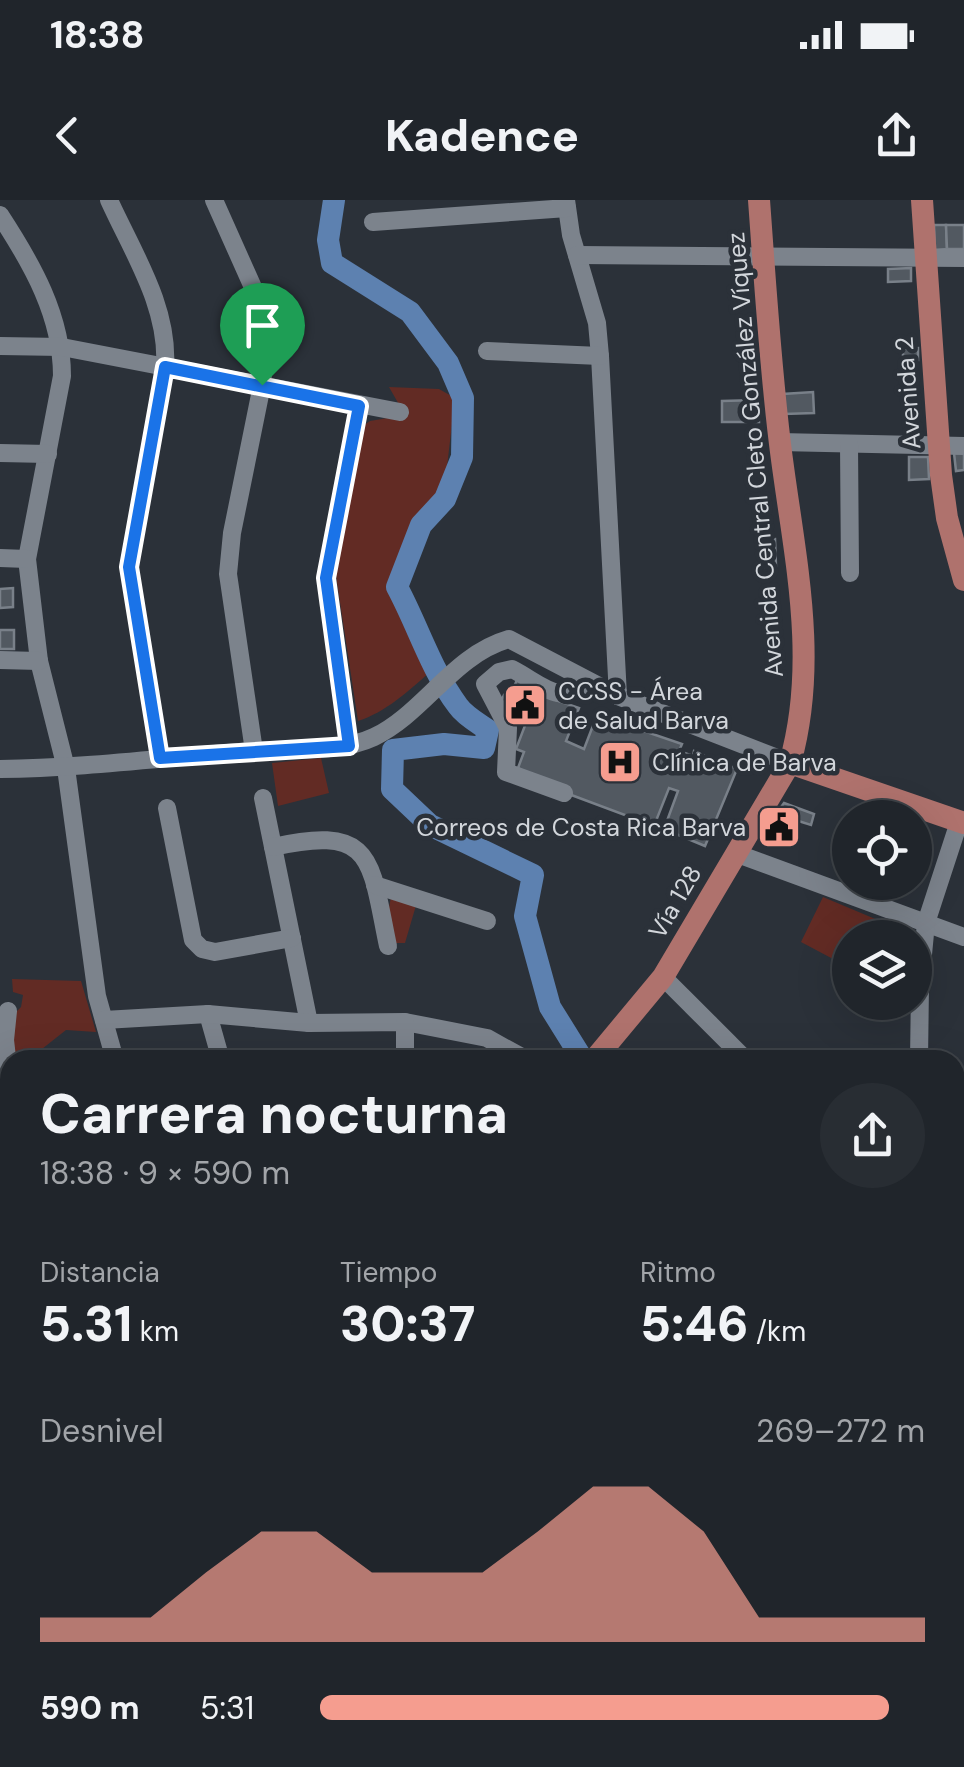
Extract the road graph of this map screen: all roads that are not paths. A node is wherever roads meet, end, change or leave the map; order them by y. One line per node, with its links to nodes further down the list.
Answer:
1 (108, 200): 16 (street)
2 (214, 200): 17 (street)
3 (759, 200): 10 (main road, Avenida Central Cleto González Víquez)
4 (922, 200): 11 (main road, Avenida 2)
5 (566, 204): 7 (street); 8 (street)
6 (0, 215): 13 (street)
7 (373, 222)
8 (577, 256): 10 (street); 15 (street)
9 (964, 258): 11 (street)
10 (764, 259): 11 (street); 20 (main road, Avenida Central Cleto González Víquez)
11 (926, 259): 23 (main road, Avenida 2)
12 (0, 346): 13 (street)
13 (62, 347): 16 (street); 25 (street)
14 (487, 351): 15 (street)
15 (600, 356): 35 (street)
16 (165, 367): 17 (street); 38 (street)
17 (262, 385): 18 (street); 37 (street)
18 (359, 406): 19 (street); 36 (street)
19 (400, 412)
20 (780, 442): 21 (street); 39 (main road, Avenida Central Cleto González Víquez)
21 (849, 444): 23 (street); 28 (street)
22 (964, 446): 23 (street)
23 (939, 447): 29 (main road, Avenida 2)
24 (0, 453): 25 (street)
25 (48, 454): 27 (street)
26 (0, 558): 27 (street)
27 (28, 559): 31 (street)
28 (850, 573)
29 (964, 580)
30 (0, 660): 31 (street)
31 (38, 661): 40 (street)
32 (559, 664): 33 (street); 34 (street); 36 (street)
33 (592, 683): 34 (street); 35 (street)
34 (544, 687): 42 (street)
35 (618, 696): 39 (street)
36 (349, 746): 37 (street)
37 (254, 751): 38 (street)
38 (160, 758): 40 (street)
39 (790, 763): 45 (main road); 47 (main road, Vía 128)
40 (66, 768): 41 (street); 59 (street)
41 (0, 769)
42 (564, 793)
43 (263, 798): 46 (street)
44 (167, 808): 54 (street)
45 (962, 822): 50 (street)
46 (273, 846): 48 (street); 54 (street)
47 (735, 852): 49 (street); 56 (main road, Vía 128)
48 (375, 886): 51 (street); 55 (street)
49 (921, 920)
50 (927, 920)
51 (487, 921)
52 (932, 924): 53 (street)
53 (964, 937)
54 (292, 938): 62 (street)
55 (388, 946)
56 (663, 976): 68 (main road, Vía 128); 69 (street)
57 (8, 1010): 63 (street)
58 (208, 1014): 59 (street); 62 (street); 65 (street)
59 (104, 1020): 64 (street)
60 (920, 1020): 70 (street)
61 (405, 1022): 62 (street); 66 (street); 67 (street)
62 (310, 1023)
63 (6, 1050)
64 (112, 1050)
65 (217, 1050)
66 (406, 1050)
67 (509, 1050)
68 (602, 1050)
69 (736, 1050)
70 (919, 1050)

